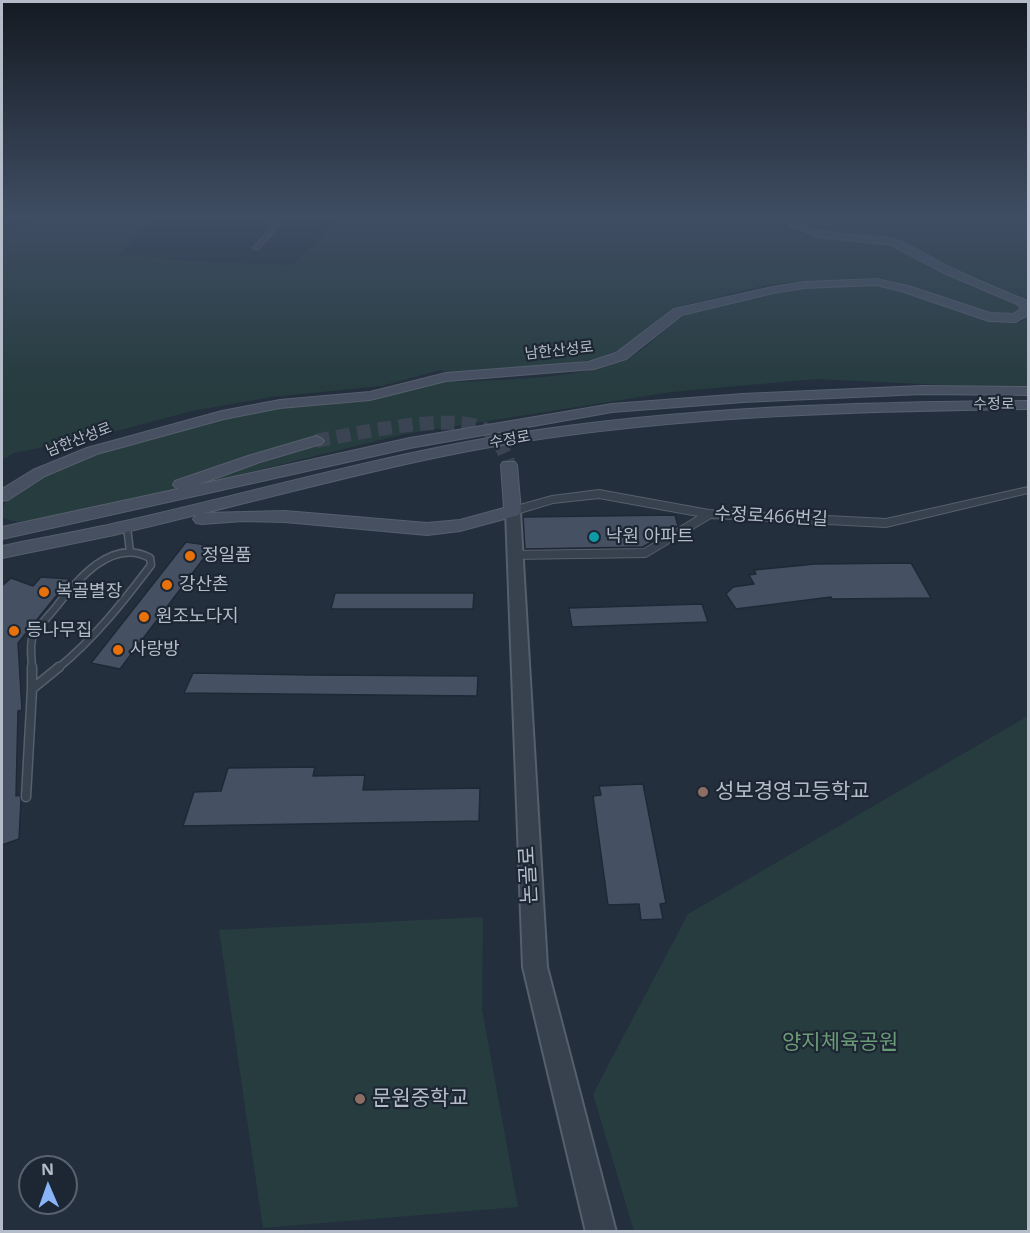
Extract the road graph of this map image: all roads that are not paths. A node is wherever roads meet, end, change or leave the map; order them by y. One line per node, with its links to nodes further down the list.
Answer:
1 (954, 274): 9 (main road, 남한산성로)
2 (1029, 384): 3 (main road)
3 (981, 390): 4 (main road, 수정로); 10 (main road, 수정로)
4 (1029, 391)
5 (1029, 405): 15 (main road, 수정로)
6 (316, 441): 10 (main road)
7 (509, 465): 11 (main road)
8 (1029, 490): 13 (street, 수정로466번길)
9 (2, 496)
10 (131, 506): 12 (main road, 수정로)
11 (513, 511): 13 (street, 수정로466번길); 15 (main road); 19 (street, 논골로)
12 (94, 513): 14 (main road); 16 (main road, 수정로)
13 (709, 514): 19 (street)
14 (2, 520)
15 (127, 527): 17 (main road, 수정로); 18 (lane)
16 (2, 533)
17 (2, 552)
18 (130, 552): 20 (lane); 20 (lane)
19 (513, 555): 22 (street, 논골로)
20 (32, 688): 21 (lane)
21 (26, 797)
22 (602, 1232)

